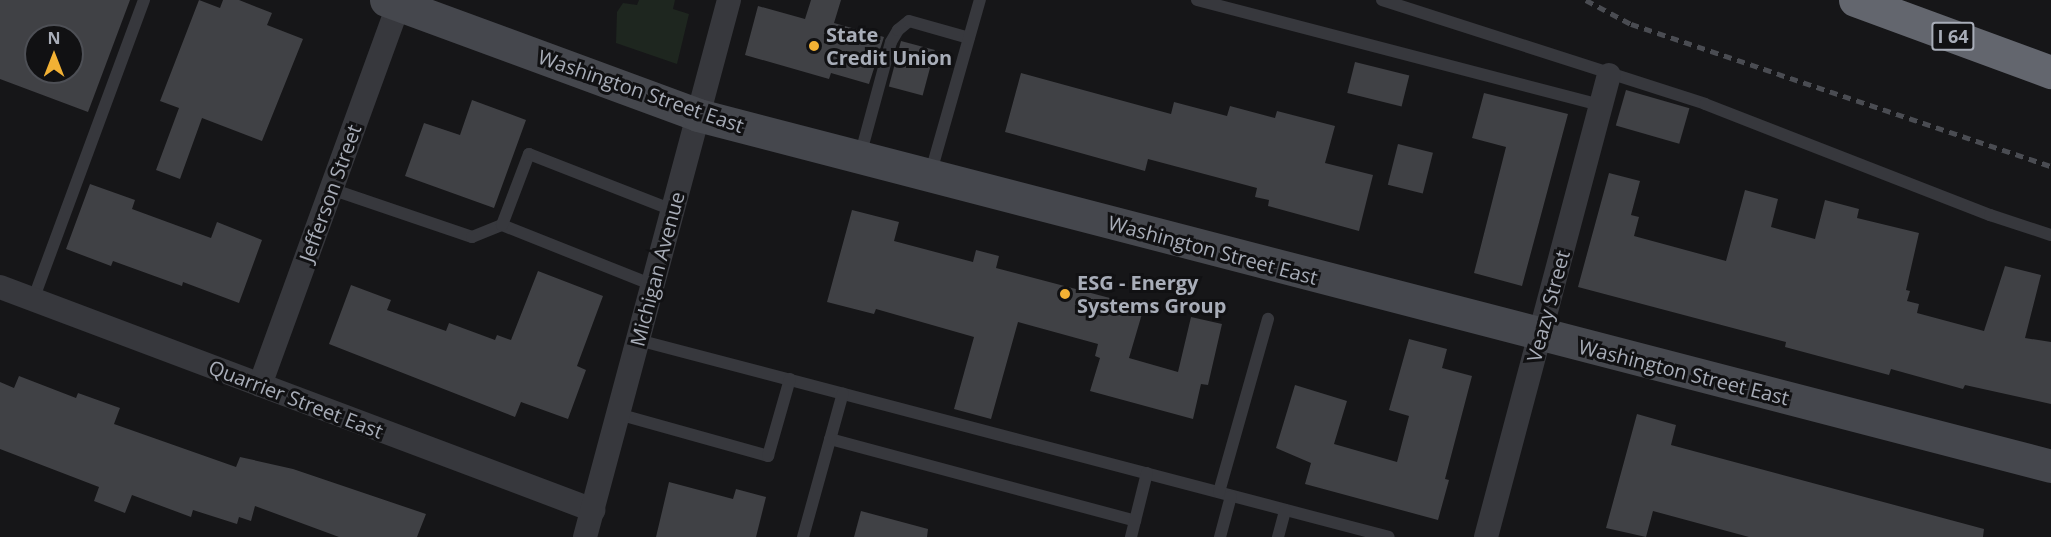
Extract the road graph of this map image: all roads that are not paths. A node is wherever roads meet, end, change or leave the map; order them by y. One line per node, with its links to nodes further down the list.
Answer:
1 (144, 0): 21 (lane)
2 (729, 0): 12 (street, Michigan Avenue)
3 (980, 0): 8 (lane)
4 (1197, 0): 11 (lane)
5 (1382, 0): 10 (lane)
6 (1855, 0): 9 (highway, I 64)
7 (395, 2): 12 (street, Washington Street East); 15 (street, Jefferson Street)
8 (969, 38): 13 (lane); 14 (lane)
9 (2051, 72)
10 (1609, 75): 11 (street, Veazy Street); 18 (lane)
11 (1600, 105): 23 (street, Veazy Street)
12 (698, 115): 13 (street, Washington Street East); 16 (street, Michigan Avenue)
13 (860, 158): 14 (street, Washington Street East)
14 (930, 176): 23 (street, Washington Street East)
15 (331, 189): 17 (lane); 26 (street, Jefferson Street)
16 (673, 210): 17 (lane); 19 (street, Michigan Avenue)
17 (502, 225): 19 (lane)
18 (2051, 235)
19 (653, 285): 24 (street, Michigan Avenue)
20 (0, 288): 21 (street, Quarrier Street East)
21 (33, 300): 26 (street, Quarrier Street East)
22 (1268, 319): 32 (lane)
23 (1540, 335): 30 (street, Washington Street East); 42 (street, Veazy Street)
24 (638, 340): 25 (lane); 28 (street, Michigan Avenue)
25 (790, 380): 27 (lane); 28 (lane)
26 (260, 385): 33 (street, Quarrier Street East)
27 (843, 393): 29 (lane); 31 (lane)
28 (618, 414): 33 (street, Michigan Avenue)
29 (830, 440): 35 (lane); 37 (lane)
30 (2051, 466)
31 (1147, 473): 32 (lane); 35 (lane)
32 (1225, 494): 34 (lane); 39 (lane)
33 (593, 510): 36 (street, Michigan Avenue)
34 (1285, 510): 40 (lane); 41 (lane)
35 (1135, 521): 38 (lane)
36 (585, 537)
37 (803, 537)
38 (1131, 537)
39 (1221, 537)
40 (1278, 537)
41 (1389, 537)
42 (1486, 537)

